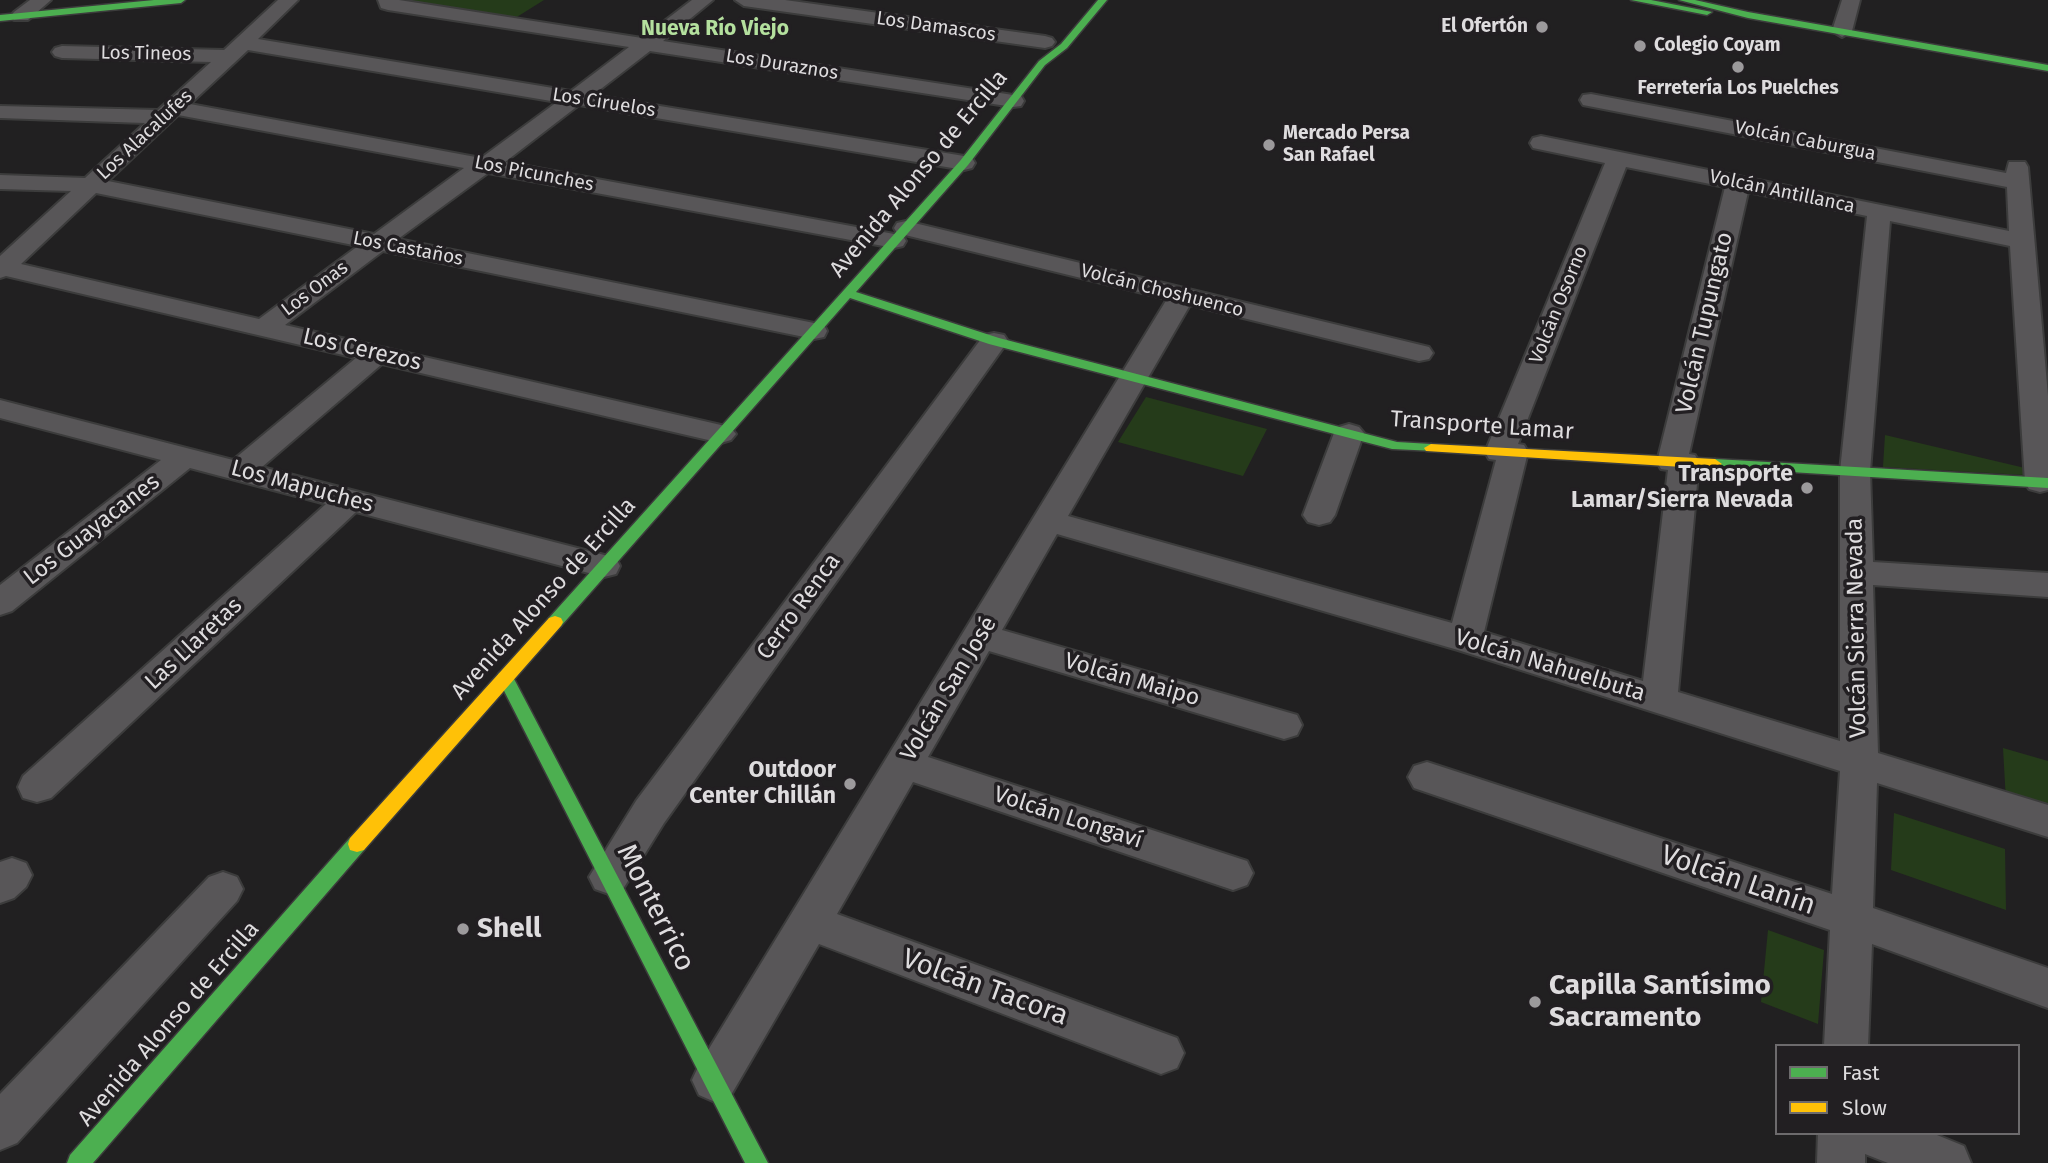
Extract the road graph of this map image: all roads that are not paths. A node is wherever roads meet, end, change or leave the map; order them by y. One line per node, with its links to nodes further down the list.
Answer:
1 (42, 0): 12 (street)
2 (181, 0): 12 (main road)
3 (289, 0): 17 (street, Los Alacalufes)
4 (387, 0): 16 (street, Los Duraznos)
5 (704, 0): 16 (street, Los Onas)
6 (744, 0): 15 (street, Los Damascos)
7 (1103, 0): 19 (main road, Avenida Alonso de Ercilla)
8 (1635, 0): 11 (main road)
9 (1683, 0): 11 (main road)
10 (1851, 0): 14 (street)
11 (1748, 15): 14 (main road)
12 (21, 16): 13 (main road)
13 (0, 18)
14 (1842, 31): 20 (main road)
15 (1048, 37): 19 (main road, Avenida Alonso de Ercilla)
16 (646, 44): 21 (street, Los Onas); 23 (street, Los Duraznos)
17 (237, 49): 18 (street, Los Tineos); 21 (street, Los Ciruelos); 26 (street, Los Alacalufes)
18 (62, 52)
19 (1042, 63): 23 (main road, Avenida Alonso de Ercilla)
20 (2048, 68)
21 (575, 98): 29 (street, Los Ciruelos); 30 (street, Los Onas)
22 (1591, 100): 24 (street, Volcán Caburgua)
23 (1013, 101): 29 (main road, Avenida Alonso de Ercilla)
24 (1618, 105): 28 (street, Volcán Osorno); 35 (street, Volcán Caburgua)
25 (0, 112): 26 (street, Los Picunches)
26 (170, 112): 30 (street, Los Picunches); 33 (street, Los Alacalufes)
27 (1541, 143): 28 (street, Volcán Antillanca)
28 (1608, 157): 32 (street, Volcán Antillanca); 50 (street, Volcán Osorno)
29 (964, 163): 36 (main road, Avenida Alonso de Ercilla)
30 (485, 165): 36 (street, Los Picunches); 37 (street, Los Onas)
31 (0, 182): 33 (street, Los Castaños)
32 (1738, 183): 34 (street, Volcán Antillanca); 52 (street, Volcán Tupungato)
33 (92, 185): 37 (street, Los Castaños); 38 (street, Los Alacalufes)
34 (1879, 212): 35 (street, Volcán Antillanca); 54 (street, Volcán Sierra Nevada)
35 (2031, 234): 55 (street)
36 (900, 235): 39 (main road, Avenida Alonso de Ercilla); 40 (street, Volcán Choshuenco)
37 (377, 243): 41 (street, Los Onas); 42 (street, Los Castaños)
38 (1, 268): 41 (street, Los Cerezos)
39 (848, 293): 42 (main road, Avenida Alonso de Ercilla); 43 (main road, Transporte Lamar)
40 (1182, 297): 44 (street, Volcán Choshuenco); 46 (street, Volcán San José)
41 (264, 328): 45 (street, Los Cerezos)
42 (814, 331): 49 (main road, Avenida Alonso de Ercilla)
43 (994, 341): 46 (main road, Transporte Lamar); 74 (street, Cerro Renca)
44 (1419, 353)
45 (377, 354): 49 (street, Los Cerezos); 53 (street)
46 (1134, 378): 48 (main road, Transporte Lamar); 58 (street, Volcán San José)
47 (8, 418): 51 (street, Los Mapuches)
48 (1349, 433): 50 (main road, Transporte Lamar); 57 (street)
49 (721, 434): 59 (main road, Avenida Alonso de Ercilla)
50 (1506, 452): 52 (main road, Transporte Lamar); 64 (street, Volcán Osorno)
51 (185, 457): 53 (street, Los Mapuches); 62 (street, Los Guayacanes)
52 (1678, 462): 54 (main road, Transporte Lamar); 66 (street, Volcán Tupungato)
53 (239, 471): 56 (street, Los Mapuches)
54 (1855, 471): 55 (main road, Transporte Lamar); 60 (street, Volcán Sierra Nevada)
55 (2044, 482)
56 (350, 500): 59 (street, Los Mapuches); 71 (street, Las Llaretas)
57 (1319, 515)
58 (1048, 521): 63 (street, Volcán San José); 64 (street, Volcán Nahuelbuta)
59 (604, 566): 65 (main road, Avenida Alonso de Ercilla)
60 (1856, 572): 61 (street); 68 (street, Volcán Sierra Nevada)
61 (2048, 585)
62 (0, 603)
63 (980, 636): 67 (street, Volcán Maipo); 69 (street, Volcán San José)
64 (1465, 639): 66 (street, Volcán Nahuelbuta)
65 (505, 677): 74 (main road, Monterrico); 85 (main road, Avenida Alonso de Ercilla)
66 (1659, 700): 68 (street, Volcán Nahuelbuta)
67 (1284, 725)
68 (1858, 763): 72 (street, Volcán Nahuelbuta); 76 (street, Volcán Sierra Nevada)
69 (904, 764): 73 (street, Volcán Longaví); 77 (street, Volcán San José)
70 (1427, 777): 76 (street, Volcán Lanín)
71 (37, 788)
72 (2048, 821)
73 (1233, 873)
74 (609, 877): 81 (main road, Monterrico)
75 (223, 889): 82 (street)
76 (1851, 919): 78 (street, Volcán Lanín); 79 (street, Volcán Sierra Nevada)
77 (809, 922): 80 (street, Volcán Tacora); 81 (street, Volcán San José)
78 (2048, 988)
79 (1846, 1044)
80 (1161, 1054)
81 (715, 1080): 86 (main road, Monterrico)
82 (0, 1127)
83 (1842, 1135): 87 (street)
84 (1876, 1135): 88 (street)
85 (78, 1163)
86 (757, 1163)
87 (1840, 1163)
88 (1947, 1163)

